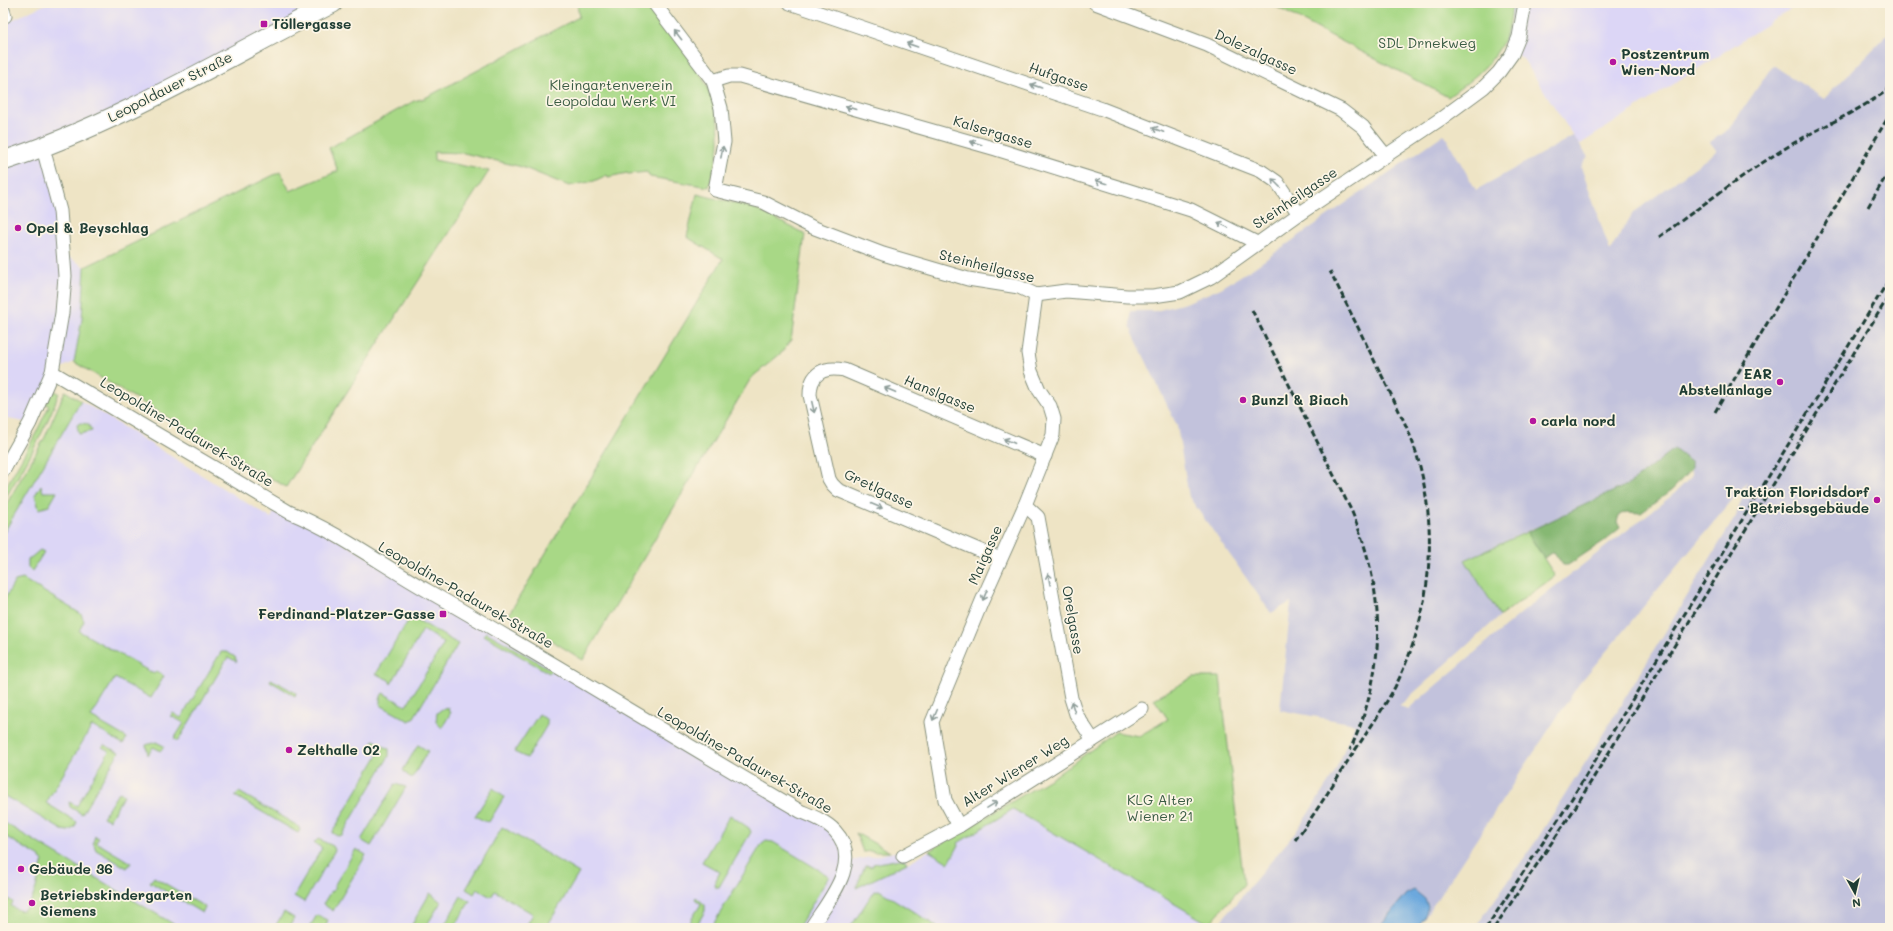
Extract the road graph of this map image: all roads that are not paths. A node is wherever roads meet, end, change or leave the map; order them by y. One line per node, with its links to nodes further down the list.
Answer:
1 (654, 3): 6 (street, Steinheilgasse, one-way to 1)
2 (790, 3): 10 (street, Hufgasse, one-way to 2)
3 (1095, 3): 8 (street, Dolezalgasse)
4 (1524, 3): 8 (street, Steinheilgasse)
5 (327, 4): 7 (main road, Leopoldauer Straße)
6 (713, 81): 11 (street, Kalsergasse, one-way to 6); 12 (street, Steinheilgasse, one-way to 6)
7 (43, 148): 9 (main road, Leopoldauer Straße); 13 (street)
8 (1386, 156): 10 (street, Steinheilgasse)
9 (3, 161)
10 (1299, 214): 11 (street, Steinheilgasse)
11 (1257, 243): 12 (street, Steinheilgasse)
12 (1036, 295): 15 (street, Maigasse)
13 (52, 372): 16 (street); 23 (street, Leopoldine-Padaurek-Straße)
14 (820, 372): 15 (street, Hanslgasse, one-way to 14); 18 (street, Gretlgasse, one-way to 18)
15 (1045, 456): 17 (street, Maigasse)
16 (3, 471)
17 (1025, 504): 18 (street, Maigasse); 20 (street, Orelgasse, one-way to 17)
18 (1000, 559): 21 (street, Maigasse, one-way to 21)
19 (1142, 709): 20 (street, Alter Wiener Weg)
20 (1093, 740): 21 (street, Alter Wiener Weg, one-way to 20)
21 (959, 826): 22 (street, Alter Wiener Weg)
22 (903, 856)
23 (811, 928)

